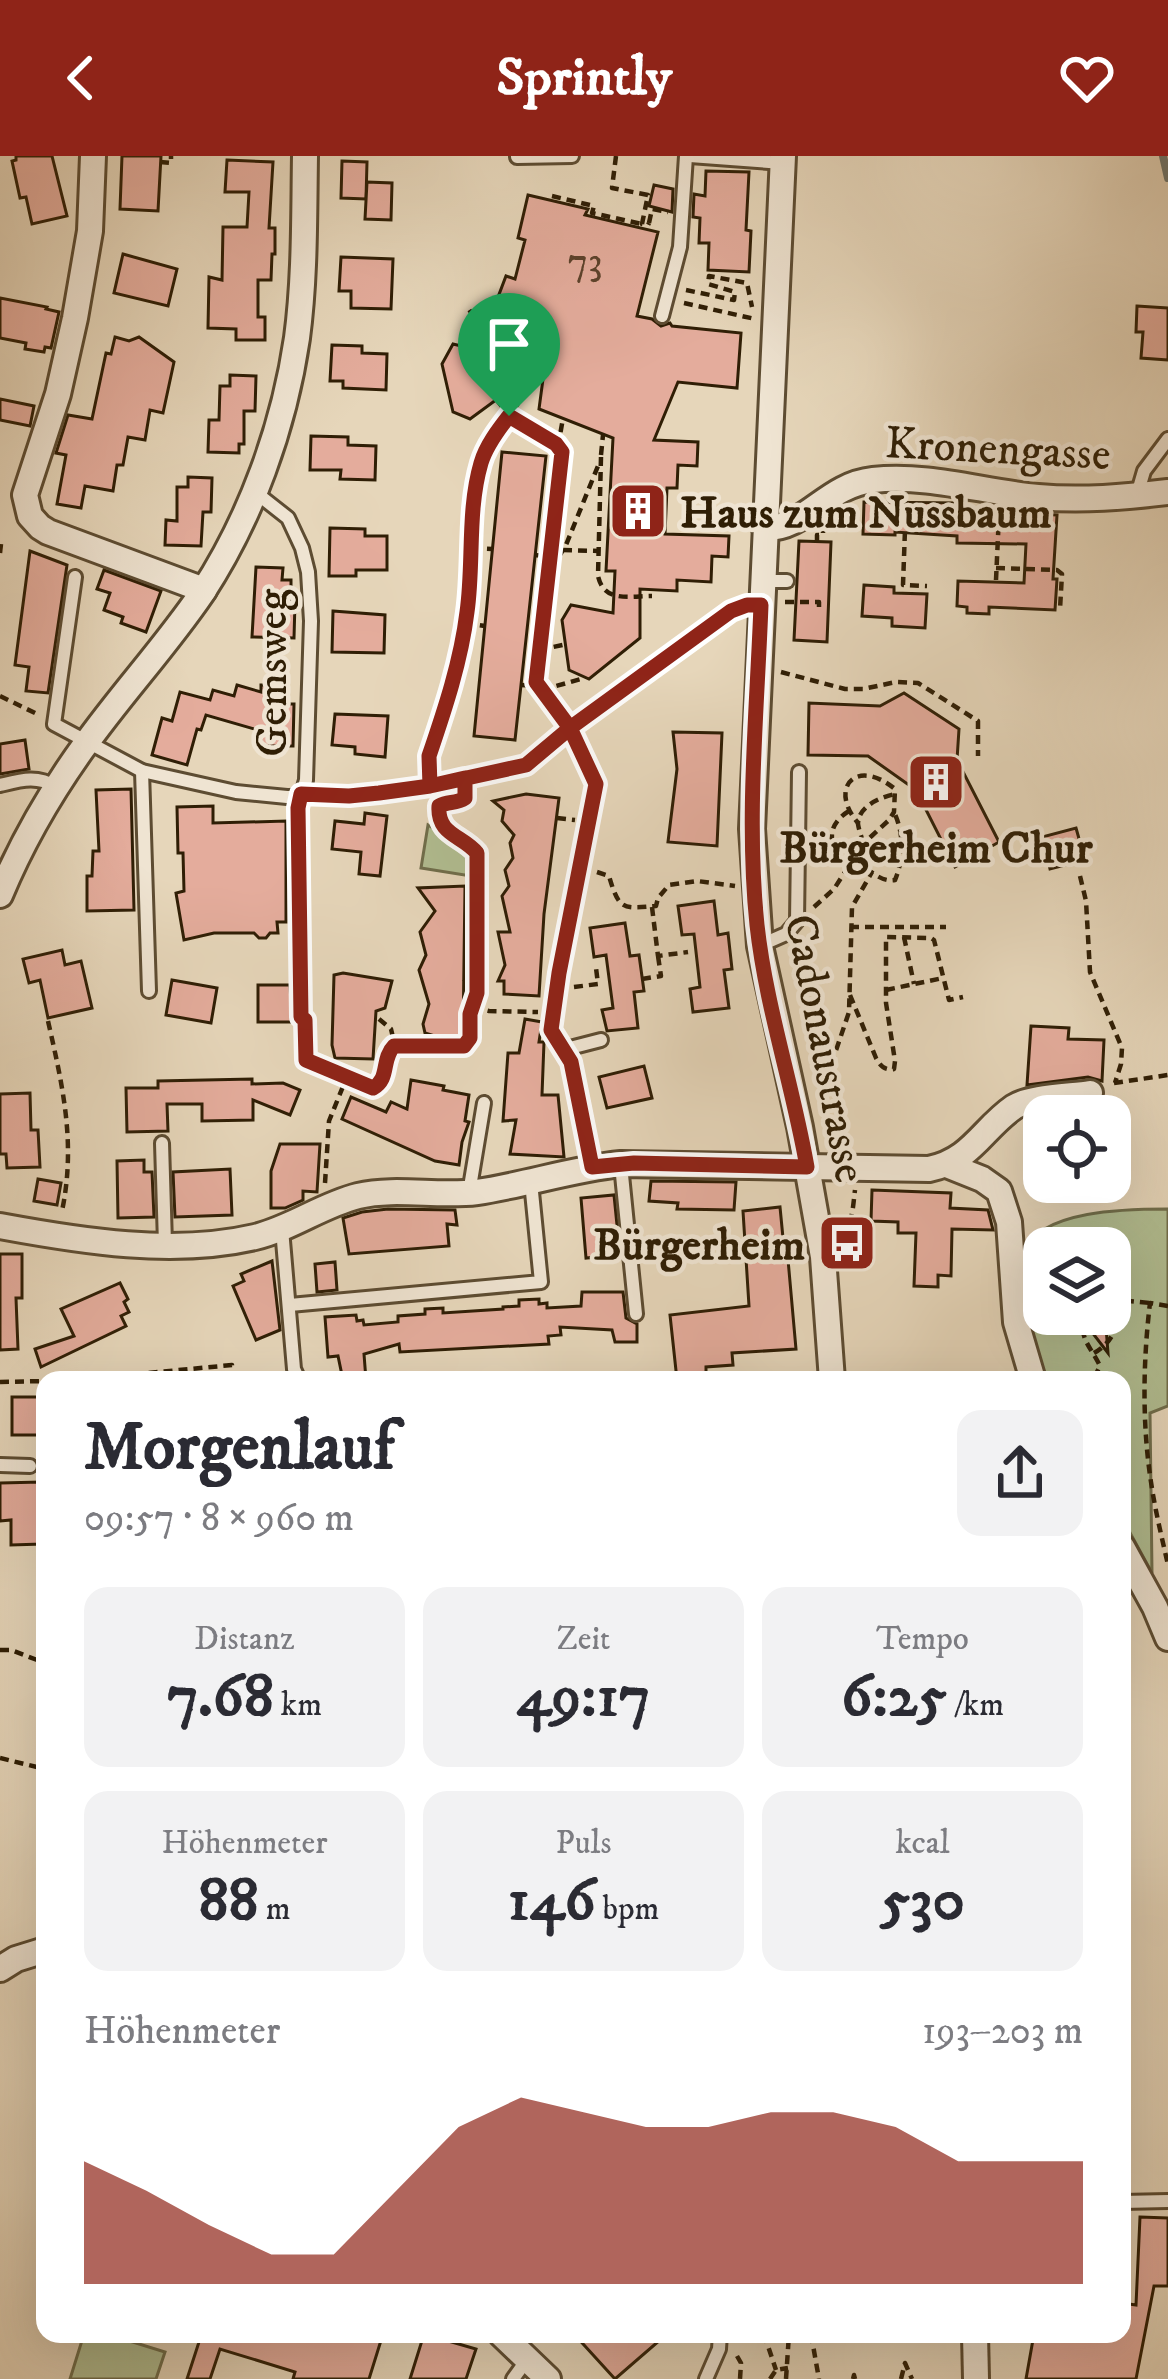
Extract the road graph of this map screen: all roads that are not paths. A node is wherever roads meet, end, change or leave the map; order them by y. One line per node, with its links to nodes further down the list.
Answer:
1 (94, 156): 14 (street)
2 (305, 156): 9 (street)
3 (572, 156): 5 (lane)
4 (688, 156): 6 (lane); 7 (lane)
5 (517, 157)
6 (783, 160): 12 (street, Cadonaustrasse)
7 (662, 316)
8 (1168, 439): 11 (lane)
9 (254, 492): 14 (street); 22 (lane, Gemsweg)
10 (1168, 492): 11 (street, Kronengasse)
11 (1137, 495): 12 (street, Kronengasse)
12 (765, 528): 15 (street, Cadonaustrasse)
13 (75, 577): 17 (lane)
14 (204, 590): 17 (street)
15 (771, 592): 16 (lane); 24 (street, Cadonaustrasse)
16 (570, 728): 22 (lane); 28 (lane)
17 (86, 743): 18 (lane); 21 (street)
18 (142, 771): 22 (lane); 25 (lane)
19 (800, 772): 24 (lane)
20 (0, 785): 21 (lane)
21 (56, 788): 23 (street)
22 (301, 794): 26 (lane, Gemsweg)
23 (0, 896)
24 (760, 946): 35 (street, Cadonaustrasse)
25 (149, 991)
26 (301, 1017)
27 (601, 1040): 28 (lane)
28 (566, 1049): 34 (lane)
29 (1090, 1093): 33 (street)
30 (484, 1102): 37 (lane)
31 (162, 1143): 40 (lane)
32 (621, 1164): 34 (street); 35 (street); 42 (lane)
33 (947, 1166): 35 (street); 45 (street)
34 (592, 1167): 36 (street)
35 (807, 1167): 44 (street, Cadonaustrasse)
36 (531, 1180): 37 (street); 41 (lane)
37 (469, 1193): 39 (street)
38 (0, 1226): 40 (street)
39 (282, 1229): 40 (street); 41 (lane)
40 (165, 1244)
41 (290, 1305): 43 (lane)
42 (636, 1313)
43 (295, 1371)
44 (831, 1371)
45 (1030, 1371)
46 (0, 1466): 47 (lane)
47 (30, 1466)
48 (1131, 1565): 49 (street)
49 (1168, 1637)
50 (36, 1953): 51 (street)
51 (0, 1969)
52 (1168, 2200): 53 (lane)
53 (1131, 2202)
54 (506, 2343): 57 (street)
55 (720, 2343): 59 (lane)
56 (975, 2343): 60 (street)
57 (520, 2370): 58 (street)
58 (548, 2379)
59 (706, 2379)
60 (976, 2379)

